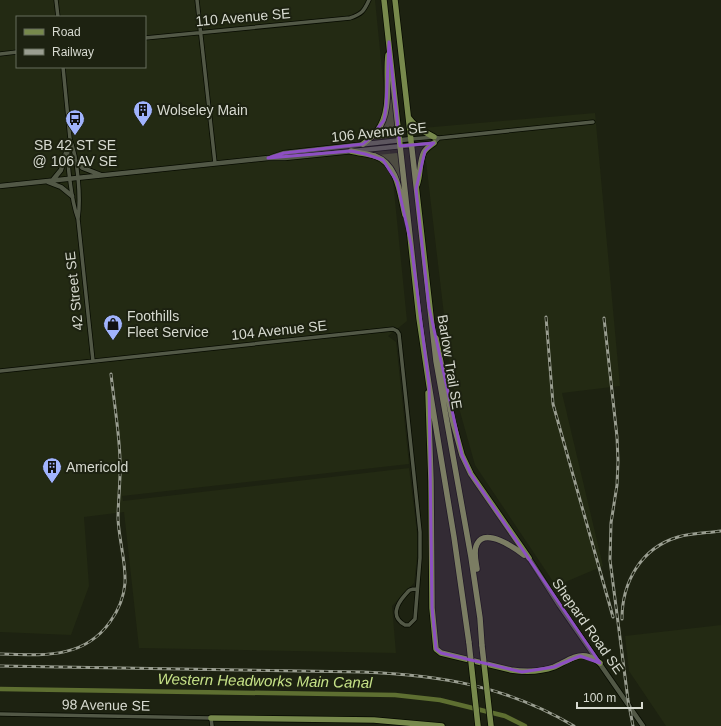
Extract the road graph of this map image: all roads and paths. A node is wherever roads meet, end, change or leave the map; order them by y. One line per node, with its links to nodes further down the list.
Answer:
1 (56, 0): 6 (street)
2 (196, 0): 7 (street)
3 (369, 0): 7 (street, 110 Avenue SE)
4 (384, 0): 9 (main road, Barlow Trail SE)
5 (395, 0): 13 (main road, Barlow Trail SE)
6 (58, 16)
7 (201, 32): 8 (street, 110 Avenue SE); 24 (street)
8 (146, 38)
9 (389, 42): 18 (main road, Barlow Trail SE); 19 (main road)
10 (16, 52): 11 (street)
11 (0, 54)
12 (62, 68): 15 (street, 42 Street SE)
13 (408, 116): 16 (main road); 17 (main road, Barlow Trail SE)
14 (593, 122): 16 (street, 106 Avenue SE)
15 (70, 139): 20 (street, 42 Street SE); 23 (street, 42 Street SE)
16 (436, 139): 17 (street, 106 Avenue SE); 31 (main road)
17 (411, 142): 18 (street, 106 Avenue SE); 31 (main road, Barlow Trail SE)
18 (400, 143): 19 (street, 106 Avenue SE); 21 (street, 106 Avenue SE); 34 (main road, Barlow Trail SE)
19 (363, 144): 22 (street, 106 Avenue SE)
20 (67, 149): 27 (street, 42 Street SE); 29 (street)
21 (351, 152): 22 (street, 106 Avenue SE); 34 (main road)
22 (268, 158): 24 (street, 106 Avenue SE)
23 (75, 161): 25 (street); 26 (street, 42 Street SE)
24 (215, 163): 25 (street, 106 Avenue SE)
25 (102, 175): 26 (street, 106 Avenue SE)
26 (77, 178): 27 (street, 106 Avenue SE); 33 (street, 42 Street SE)
27 (71, 179): 29 (street, 106 Avenue SE); 32 (street, 42 Street SE)
28 (46, 181): 29 (street, 106 Avenue SE); 30 (street, 106 Avenue SE); 32 (street)
29 (52, 181)
30 (0, 186)
31 (416, 189): 35 (main road, Barlow Trail SE)
32 (72, 196): 33 (street, 42 Street SE)
33 (78, 219): 36 (street, 42 Street SE)
34 (411, 244): 38 (main road, Barlow Trail SE)
35 (429, 307): 39 (main road); 41 (main road, Barlow Trail SE)
36 (93, 361): 37 (street, 104 Avenue SE); 40 (street, 104 Avenue SE)
37 (0, 371)
38 (429, 385): 42 (main road); 47 (main road, Barlow Trail SE, bridge)
39 (529, 558): 41 (main road); 42 (street, Shepard Road SE)
40 (416, 589): 40 (street)
41 (478, 599): 48 (main road, Barlow Trail SE, bridge)
42 (600, 662): 49 (street, Shepard Road SE)
43 (0, 714): 44 (street, 98 Avenue SE)
44 (211, 718): 45 (street); 46 (main road)
45 (212, 726)
46 (442, 726)
47 (478, 726)
48 (491, 726)
49 (643, 726)

